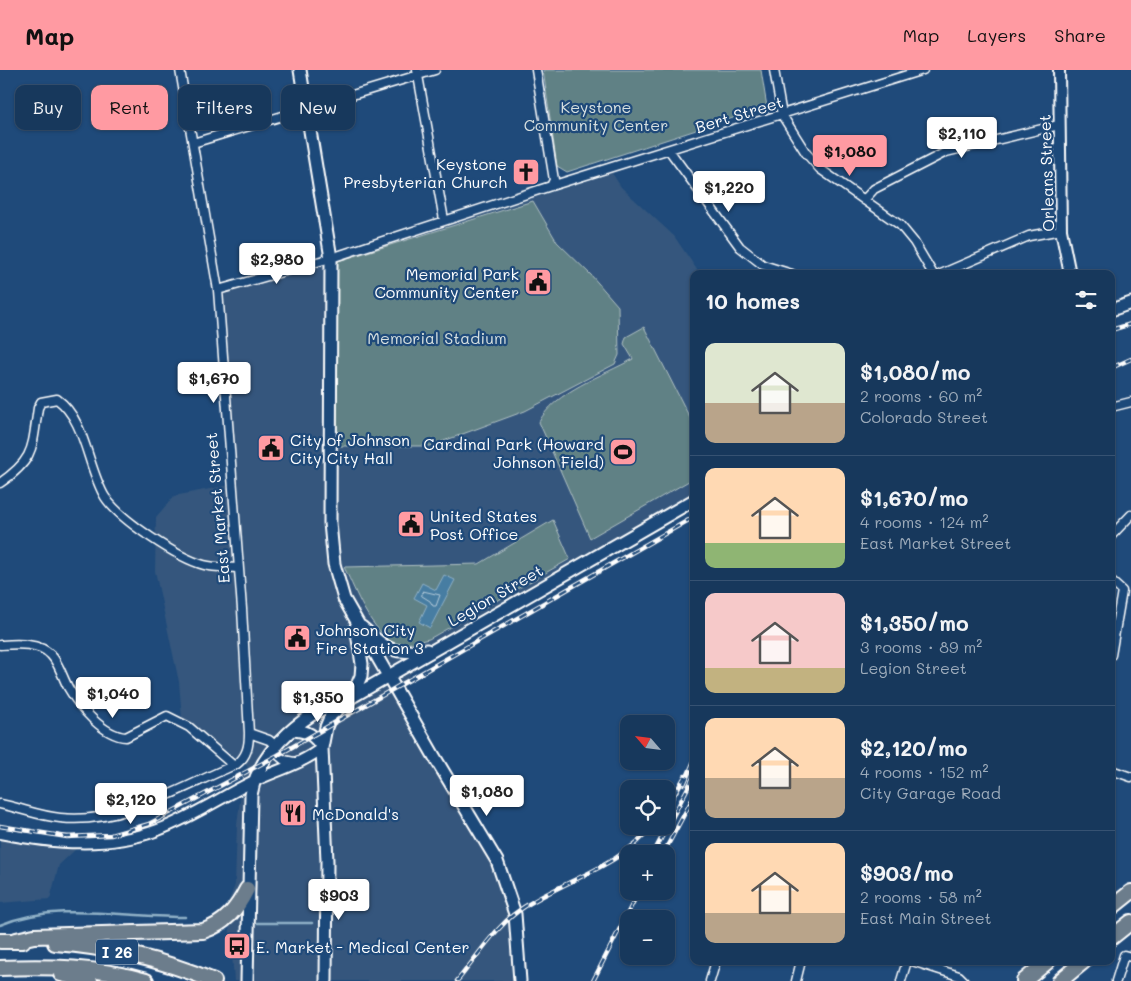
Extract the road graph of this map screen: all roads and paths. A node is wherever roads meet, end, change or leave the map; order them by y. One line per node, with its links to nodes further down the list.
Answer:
1 (180, 70): 17 (street, East Market Street)
2 (300, 70): 11 (main road)
3 (435, 70): 9 (street)
4 (536, 70): 19 (street)
5 (774, 70): 13 (street)
6 (890, 70): 10 (street)
7 (923, 70): 10 (street, Bert Street)
8 (1059, 70): 15 (street, Orleans Street)
9 (418, 73): 12 (street); 21 (street)
10 (891, 80): 13 (street, Bert Street)
11 (303, 85)
12 (355, 93)
13 (782, 116): 18 (street, Bert Street); 20 (street)
14 (281, 117): 17 (street)
15 (1059, 125): 20 (street); 22 (street, Orleans Street)
16 (310, 130): 23 (main road)
17 (193, 142): 28 (street, East Market Street)
18 (669, 150): 19 (street, Bert Street); 24 (street)
19 (551, 186): 21 (street, Bert Street)
20 (864, 200): 25 (street)
21 (444, 220): 23 (street, Bert Street)
22 (1062, 230): 26 (street); 27 (street, Orleans Street)
23 (330, 258): 28 (street, Bert Street); 39 (main road)
24 (779, 270)
25 (931, 270)
26 (950, 270)
27 (1069, 270)
28 (218, 290): 37 (street, East Market Street)
29 (1131, 304): 30 (main road)
30 (1115, 309)
31 (1131, 402): 32 (street)
32 (1115, 406)
33 (0, 483): 37 (street)
34 (690, 502): 42 (main road, Legion Street)
35 (1131, 514): 36 (street)
36 (1115, 532)
37 (238, 568): 46 (street, East Market Street)
38 (1115, 585): 40 (street)
39 (355, 620): 42 (main road); 43 (main road); 44 (main road)
40 (1115, 632)
41 (0, 644): 50 (street)
42 (433, 650): 43 (main road, Legion Street)
43 (387, 676): 44 (main road, Legion Street); 77 (main road)
44 (352, 697): 45 (main road, Legion Street); 48 (main road)
45 (293, 730): 47 (main road, Legion Street); 48 (main road)
46 (249, 735): 47 (street); 50 (street)
47 (275, 745): 49 (street); 53 (main road, Legion Street)
48 (322, 748): 49 (street); 76 (main road)
49 (299, 763): 53 (street)
50 (234, 766): 54 (street)
51 (1115, 771): 52 (street)
52 (1131, 777)
53 (253, 781): 55 (street); 56 (main road)
54 (0, 804)
55 (0, 833)
56 (247, 889): 61 (highway); 75 (main road)
57 (1131, 892): 58 (highway)
58 (1115, 905)
59 (1131, 922): 60 (highway)
60 (1115, 935)
61 (16, 940): 62 (highway, I 26); 74 (highway, I 26)
62 (0, 941)
63 (1127, 956): 84 (street)
64 (715, 965): 78 (street)
65 (800, 965): 79 (street)
66 (906, 965): 80 (street)
67 (924, 965): 81 (street)
68 (1043, 965): 82 (highway)
69 (1079, 965): 83 (highway)
70 (0, 968): 71 (highway, I 26)
71 (33, 968): 72 (highway); 73 (highway, I 26)
72 (90, 981)
73 (146, 981)
74 (214, 981)
75 (247, 981)
76 (326, 981)
77 (520, 981)
78 (710, 981)
79 (796, 981)
80 (901, 981)
81 (964, 981)
82 (1024, 981)
83 (1060, 981)
84 (1116, 981)

